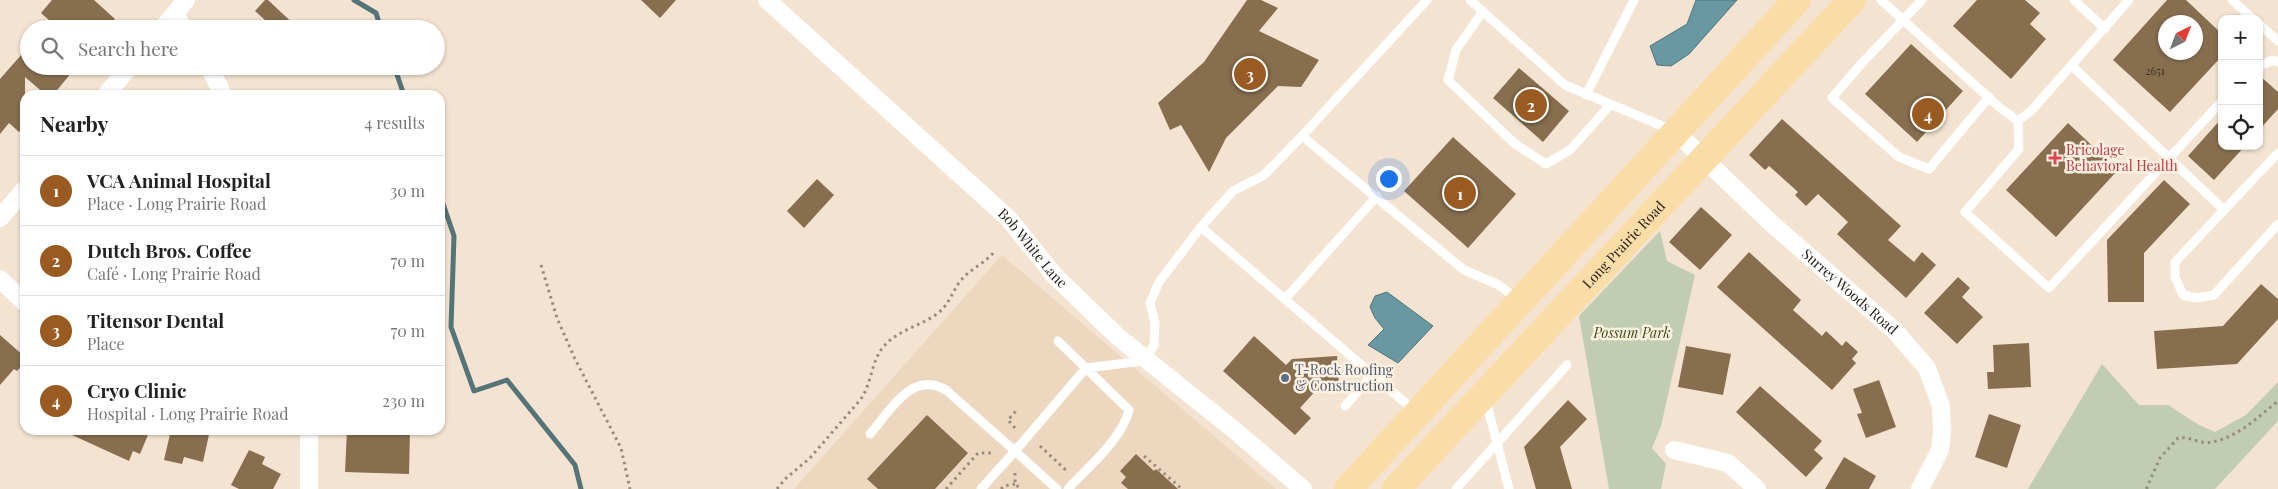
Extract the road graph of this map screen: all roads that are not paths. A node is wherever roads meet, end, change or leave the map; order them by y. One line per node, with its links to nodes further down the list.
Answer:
1 (186, 0): 14 (street)
2 (767, 0): 50 (street, Bob White Lane)
3 (1427, 0): 35 (lane)
4 (1470, 0): 13 (lane)
5 (1634, 0): 29 (lane)
6 (1852, 0): 38 (main road, Long Prairie Road)
7 (1881, 0): 18 (lane)
8 (1922, 0): 18 (lane)
9 (2074, 0): 20 (lane)
10 (2129, 0): 20 (lane)
11 (2232, 0): 15 (lane)
12 (1795, 1): 34 (main road)
13 (1482, 11): 29 (lane); 31 (lane)
14 (174, 15): 16 (street); 17 (street)
15 (2249, 15)
16 (170, 20)
17 (178, 20)
18 (1903, 20): 30 (lane); 30 (lane)
19 (2263, 28): 21 (lane)
20 (2105, 29): 24 (lane)
21 (2278, 41)
22 (2278, 62): 23 (lane)
23 (2263, 64)
24 (2072, 66): 33 (lane); 37 (lane)
25 (123, 75): 27 (street)
26 (213, 75): 28 (street)
27 (110, 90)
28 (221, 90)
29 (1586, 95): 31 (lane)
30 (1989, 98): 33 (lane)
31 (1611, 104): 34 (lane)
32 (2218, 105): 37 (lane)
33 (2018, 121): 37 (lane)
34 (1676, 132): 38 (street, Surrey Woods Road); 48 (main road)
35 (1302, 136): 40 (lane); 44 (lane)
36 (2278, 153): 41 (lane)
37 (2169, 158): 41 (lane)
38 (1705, 159): 54 (main road, Long Prairie Road); 72 (street, Surrey Woods Road)
39 (20, 195): 42 (street)
40 (1377, 196): 47 (lane); 48 (lane)
41 (2224, 210): 43 (lane)
42 (0, 218)
43 (2278, 224)
44 (1201, 227): 47 (lane); 50 (lane)
45 (0, 279): 46 (street)
46 (20, 298)
47 (1285, 299): 53 (lane)
48 (1520, 302): 56 (main road)
49 (1058, 341): 52 (lane)
50 (1145, 358): 52 (lane); 66 (street, Bob White Lane)
51 (1567, 365): 59 (lane)
52 (1086, 368): 61 (lane); 65 (lane)
53 (1373, 374): 55 (lane); 56 (lane)
54 (1484, 393): 59 (lane); 68 (main road, Long Prairie Road)
55 (1345, 406)
56 (1418, 413): 67 (main road)
57 (870, 434): 61 (lane)
58 (309, 435): 63 (street)
59 (1496, 443): 69 (lane); 70 (lane)
60 (1674, 450): 71 (street)
61 (1014, 452): 62 (lane); 64 (lane)
62 (1056, 488)
63 (310, 489)
64 (982, 489)
65 (1068, 489)
66 (1303, 489)
67 (1348, 489)
68 (1396, 489)
69 (1456, 489)
70 (1509, 489)
71 (1757, 489)
72 (1920, 489)

